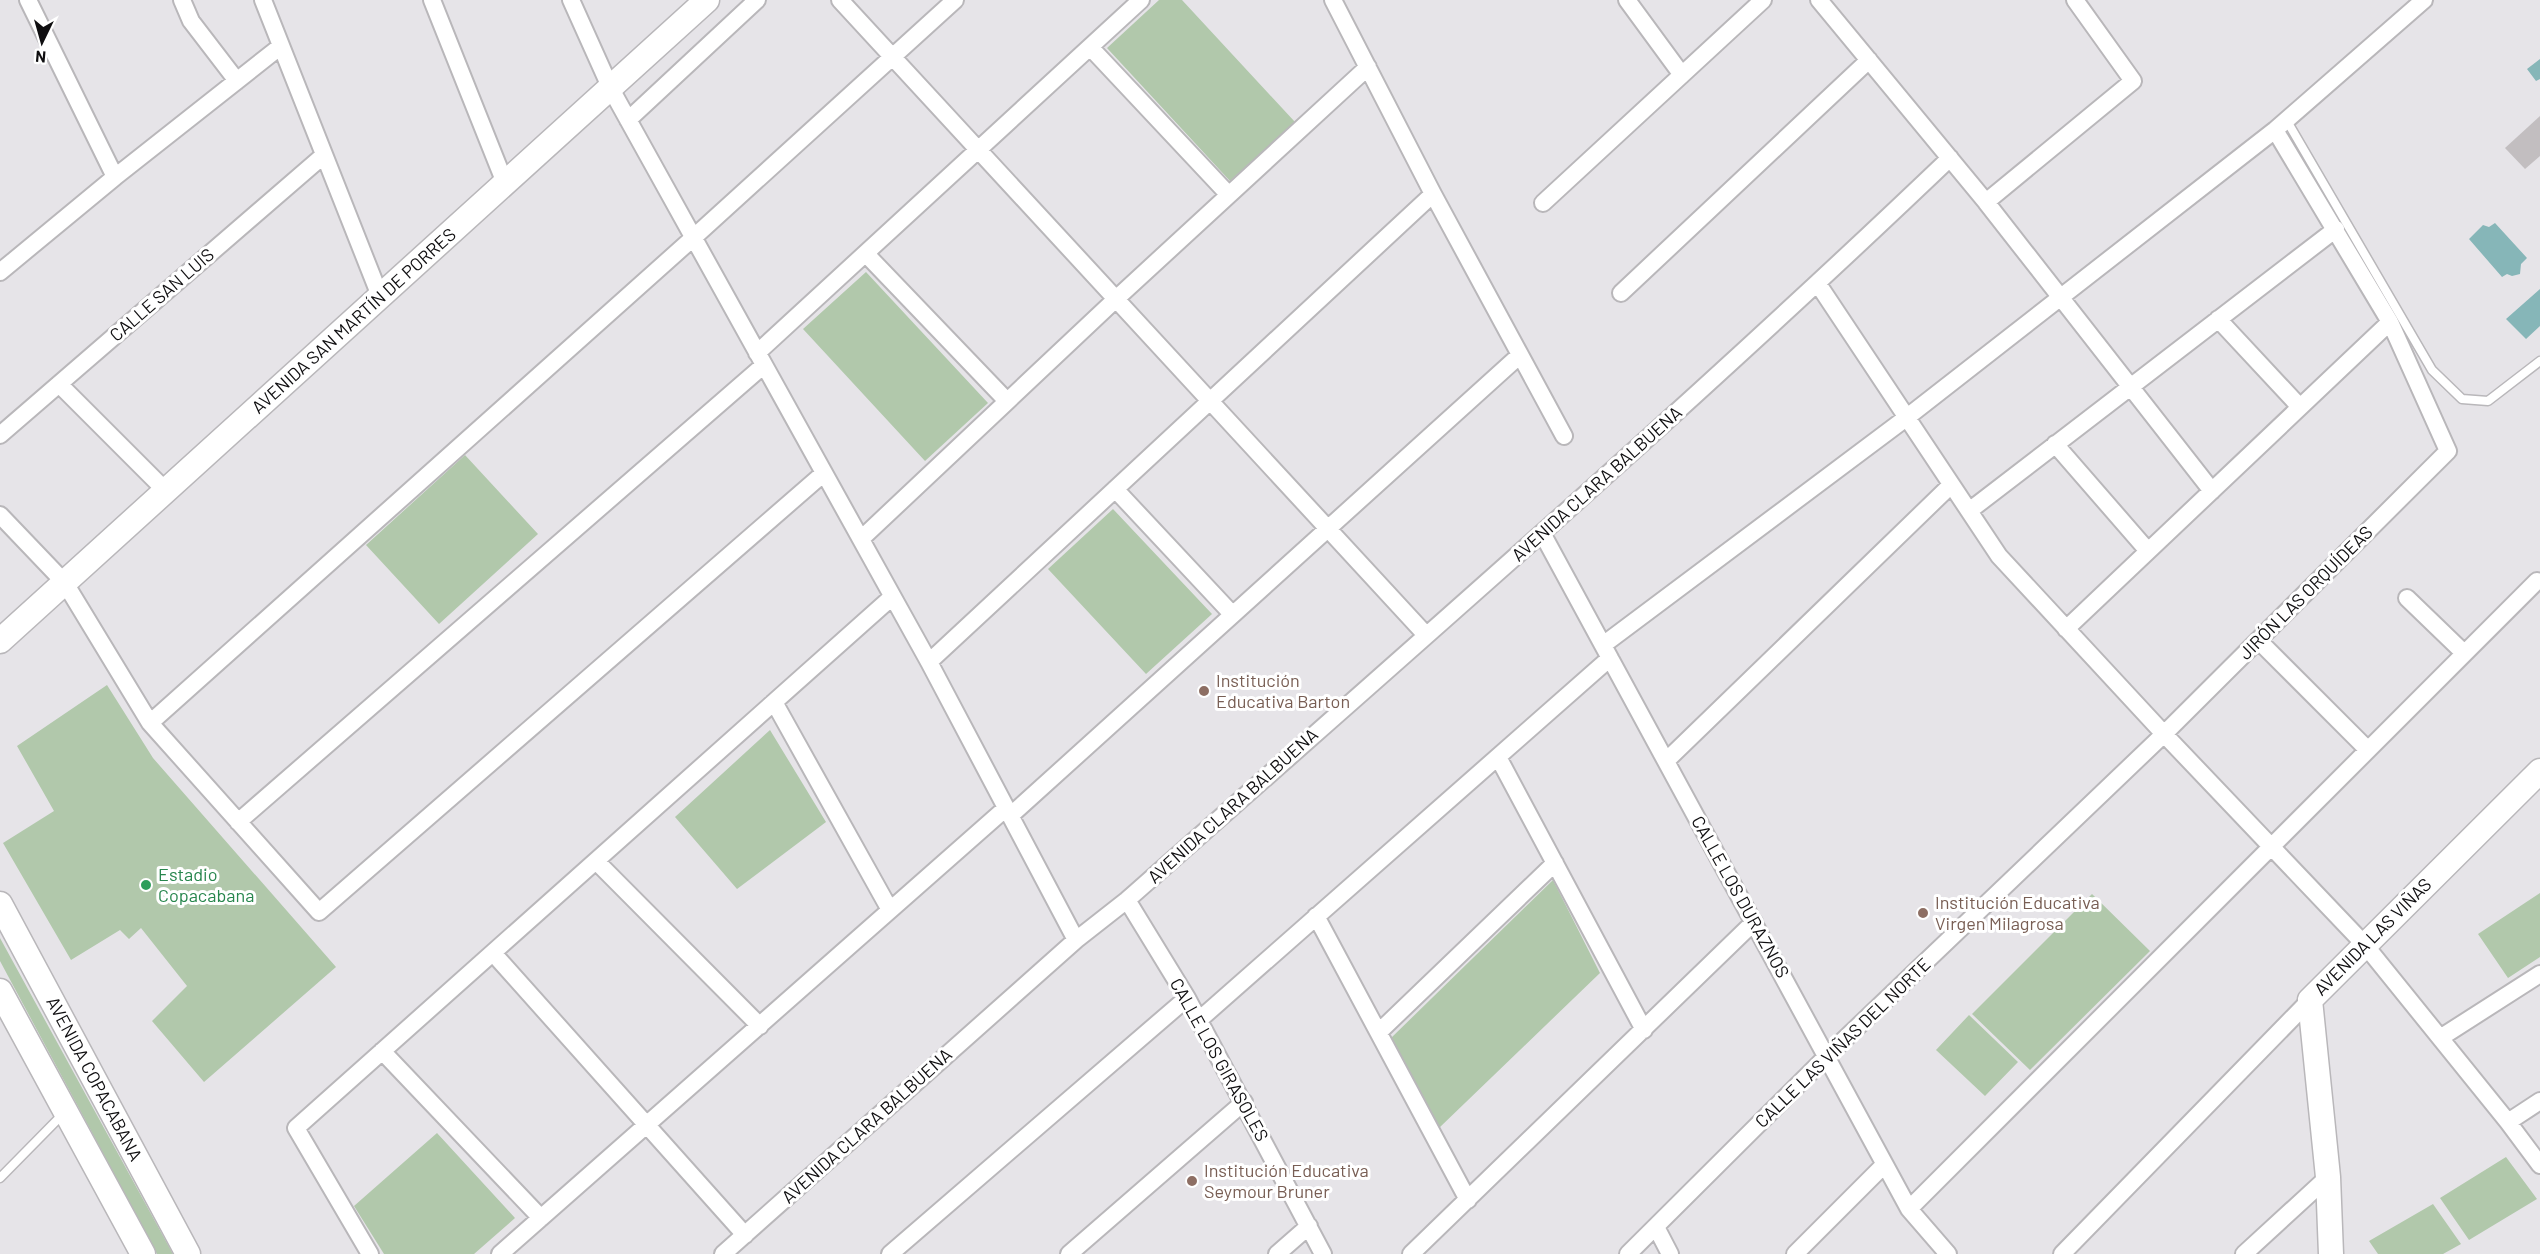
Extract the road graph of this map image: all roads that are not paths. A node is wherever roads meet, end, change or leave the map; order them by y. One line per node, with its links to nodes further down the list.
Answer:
1 (28, 0): 30 (street)
2 (182, 0): 23 (street)
3 (263, 0): 17 (street)
4 (432, 0): 31 (street)
5 (571, 0): 24 (street)
6 (707, 0): 24 (street, AVENIDA SAN MARTÍN DE PORRES)
7 (757, 0): 25 (street)
8 (840, 0): 19 (street)
9 (955, 0): 19 (street)
10 (1141, 0): 18 (street)
11 (1333, 0): 21 (street)
12 (1627, 0): 22 (street)
13 (1764, 0): 22 (street)
14 (1819, 0): 20 (street)
15 (2075, 0): 34 (street)
16 (2424, 0): 26 (street)
17 (282, 46): 23 (street); 28 (street)
18 (1090, 47): 27 (street); 33 (street)
19 (893, 57): 27 (street); 37 (street)
20 (1869, 60): 29 (street); 41 (street)
21 (1368, 67): 32 (street); 33 (street)
22 (1682, 75): 35 (street)
23 (237, 81): 30 (street)
24 (611, 89): 25 (street); 31 (street, AVENIDA SAN MARTÍN DE PORRES)
25 (628, 120): 37 (street)
26 (2281, 125): 36 (street); 43 (street); 49 (lane)
27 (979, 150): 38 (street); 44 (street)
28 (324, 155): 42 (street); 50 (street, CALLE SAN LUIS)
29 (1950, 158): 34 (street); 40 (street, AVENIDA CLARA BALBUENA)
30 (115, 177): 39 (street)
31 (505, 183): 42 (street, AVENIDA SAN MARTÍN DE PORRES)
32 (1433, 194): 47 (street); 52 (street)
33 (1229, 195): 44 (street)
34 (1986, 202): 43 (street)
35 (1543, 203)
36 (2336, 229): 45 (street); 46 (street)
37 (693, 238): 48 (street); 83 (street)
38 (866, 254): 48 (street); 53 (street)
39 (0, 272)
40 (1818, 284): 55 (street); 67 (street, AVENIDA CLARA BALBUENA)
41 (1621, 293)
42 (380, 296): 63 (street, AVENIDA SAN MARTÍN DE PORRES)
43 (2062, 297): 51 (street); 55 (street)
44 (1117, 298): 52 (street); 53 (street)
45 (2218, 319): 51 (street); 54 (street)
46 (2390, 322): 54 (street); 77 (street, JIRÓN LAS ORQUÍDEAS)
47 (1520, 355): 57 (street); 66 (street)
48 (760, 359): 59 (street); 90 (street)
49 (2540, 361)
50 (59, 384): 56 (street, CALLE SAN LUIS); 63 (street)
51 (2131, 386): 58 (street); 62 (street)
52 (1210, 399): 61 (street); 66 (street)
53 (1007, 401): 68 (street)
54 (2300, 407): 62 (street)
55 (1906, 418): 60 (street); 79 (street)
56 (0, 435)
57 (1564, 436)
58 (2055, 444): 64 (street); 69 (street)
59 (824, 473): 68 (street); 90 (street)
60 (1951, 485): 64 (street); 87 (street)
61 (1115, 489): 74 (street); 81 (street)
62 (2212, 491): 69 (street)
63 (166, 492): 71 (street, AVENIDA SAN MARTÍN DE PORRES)
64 (1969, 511): 75 (street)
65 (0, 515): 71 (street)
66 (1328, 528): 74 (street); 76 (street)
67 (1542, 533): 76 (street, AVENIDA CLARA BALBUENA); 79 (street, CALLE LOS DURAZNOS)
68 (861, 539): 72 (street)
69 (2148, 551): 75 (street)
70 (2536, 581): 80 (street)
71 (65, 583): 78 (street, AVENIDA SAN MARTÍN DE PORRES); 83 (street)
72 (892, 597): 81 (street); 82 (street)
73 (2407, 598): 80 (street)
74 (1232, 614): 89 (street)
75 (2066, 629): 84 (street)
76 (1426, 635): 94 (street, AVENIDA CLARA BALBUENA)
77 (2258, 640): 84 (street, JIRÓN LAS ORQUÍDEAS); 85 (street)
78 (0, 641)
79 (1606, 651): 86 (street); 87 (street, CALLE LOS DURAZNOS)
80 (2464, 653): 85 (street)
81 (929, 662): 89 (street)
82 (774, 702): 92 (street); 96 (street)
83 (150, 723): 90 (street)
84 (2163, 734): 91 (street); 112 (street, CALLE LAS VIÑAS DEL NORTE)
85 (2368, 750): 91 (street)
86 (1498, 757): 93 (street); 97 (street)
87 (1666, 761): 98 (street, CALLE LOS DURAZNOS)
88 (2540, 771): 100 (street, AVENIDA LAS VIÑAS)
89 (1008, 812): 96 (street); 99 (street)
90 (238, 822)
91 (2271, 848): 100 (street); 123 (street)
92 (596, 861): 101 (street); 107 (street)
93 (1555, 863): 108 (street); 109 (street)
94 (1127, 900): 99 (street, AVENIDA CLARA BALBUENA); 104 (street, CALLE LOS GIRASOLES)
95 (0, 904): 129 (street, AVENIDA COPACABANA)
96 (890, 910): 107 (street)
97 (1317, 916): 106 (street); 109 (street)
98 (1754, 922): 108 (street); 112 (street, CALLE LOS DURAZNOS)
99 (1076, 940): 127 (street, AVENIDA CLARA BALBUENA)
100 (2365, 945): 105 (street, AVENIDA LAS VIÑAS); 110 (street)
101 (493, 953): 111 (street); 117 (street)
102 (2540, 974): 110 (street)
103 (0, 991): 115 (street)
104 (1187, 998): 106 (street, CALLE LOS GIRASOLES); 133 (street)
105 (2310, 1000): 120 (street, AVENIDA LAS VIÑAS); 142 (street)
106 (1198, 1020): 114 (street, CALLE LOS GIRASOLES)
107 (760, 1026): 117 (street)
108 (1644, 1029): 122 (street)
109 (1380, 1031): 122 (street)
110 (2440, 1038): 116 (street)
111 (382, 1051): 124 (street); 130 (street)
112 (1827, 1056): 118 (street, CALLE LOS DURAZNOS); 126 (street, CALLE LAS VIÑAS DEL NORTE)
113 (2540, 1101): 116 (street)
114 (1244, 1102): 125 (street, CALLE LOS GIRASOLES); 134 (street)
115 (65, 1111): 121 (lane); 128 (street)
116 (2508, 1122): 119 (street)
117 (647, 1125): 124 (street); 127 (street)
118 (1884, 1165): 123 (street, CALLE LOS DURAZNOS); 140 (street)
119 (2540, 1165)
120 (2328, 1177): 143 (street); 144 (street, AVENIDA LAS VIÑAS)
121 (0, 1178)
122 (1468, 1200): 137 (street)
123 (1909, 1209): 141 (street, CALLE LOS DURAZNOS)
124 (541, 1218): 131 (street)
125 (1309, 1226): 135 (street); 136 (street, CALLE LOS GIRASOLES)
126 (1656, 1227): 138 (street, CALLE LAS VIÑAS DEL NORTE); 139 (street)
127 (745, 1235): 132 (street, AVENIDA CLARA BALBUENA)
128 (143, 1254)
129 (188, 1254)
130 (370, 1254)
131 (500, 1254)
132 (723, 1254)
133 (890, 1254)
134 (1069, 1254)
135 (1277, 1254)
136 (1323, 1254)
137 (1411, 1254)
138 (1628, 1254)
139 (1670, 1254)
140 (1795, 1254)
141 (1948, 1254)
142 (2062, 1254)
143 (2244, 1254)
144 (2331, 1254)

